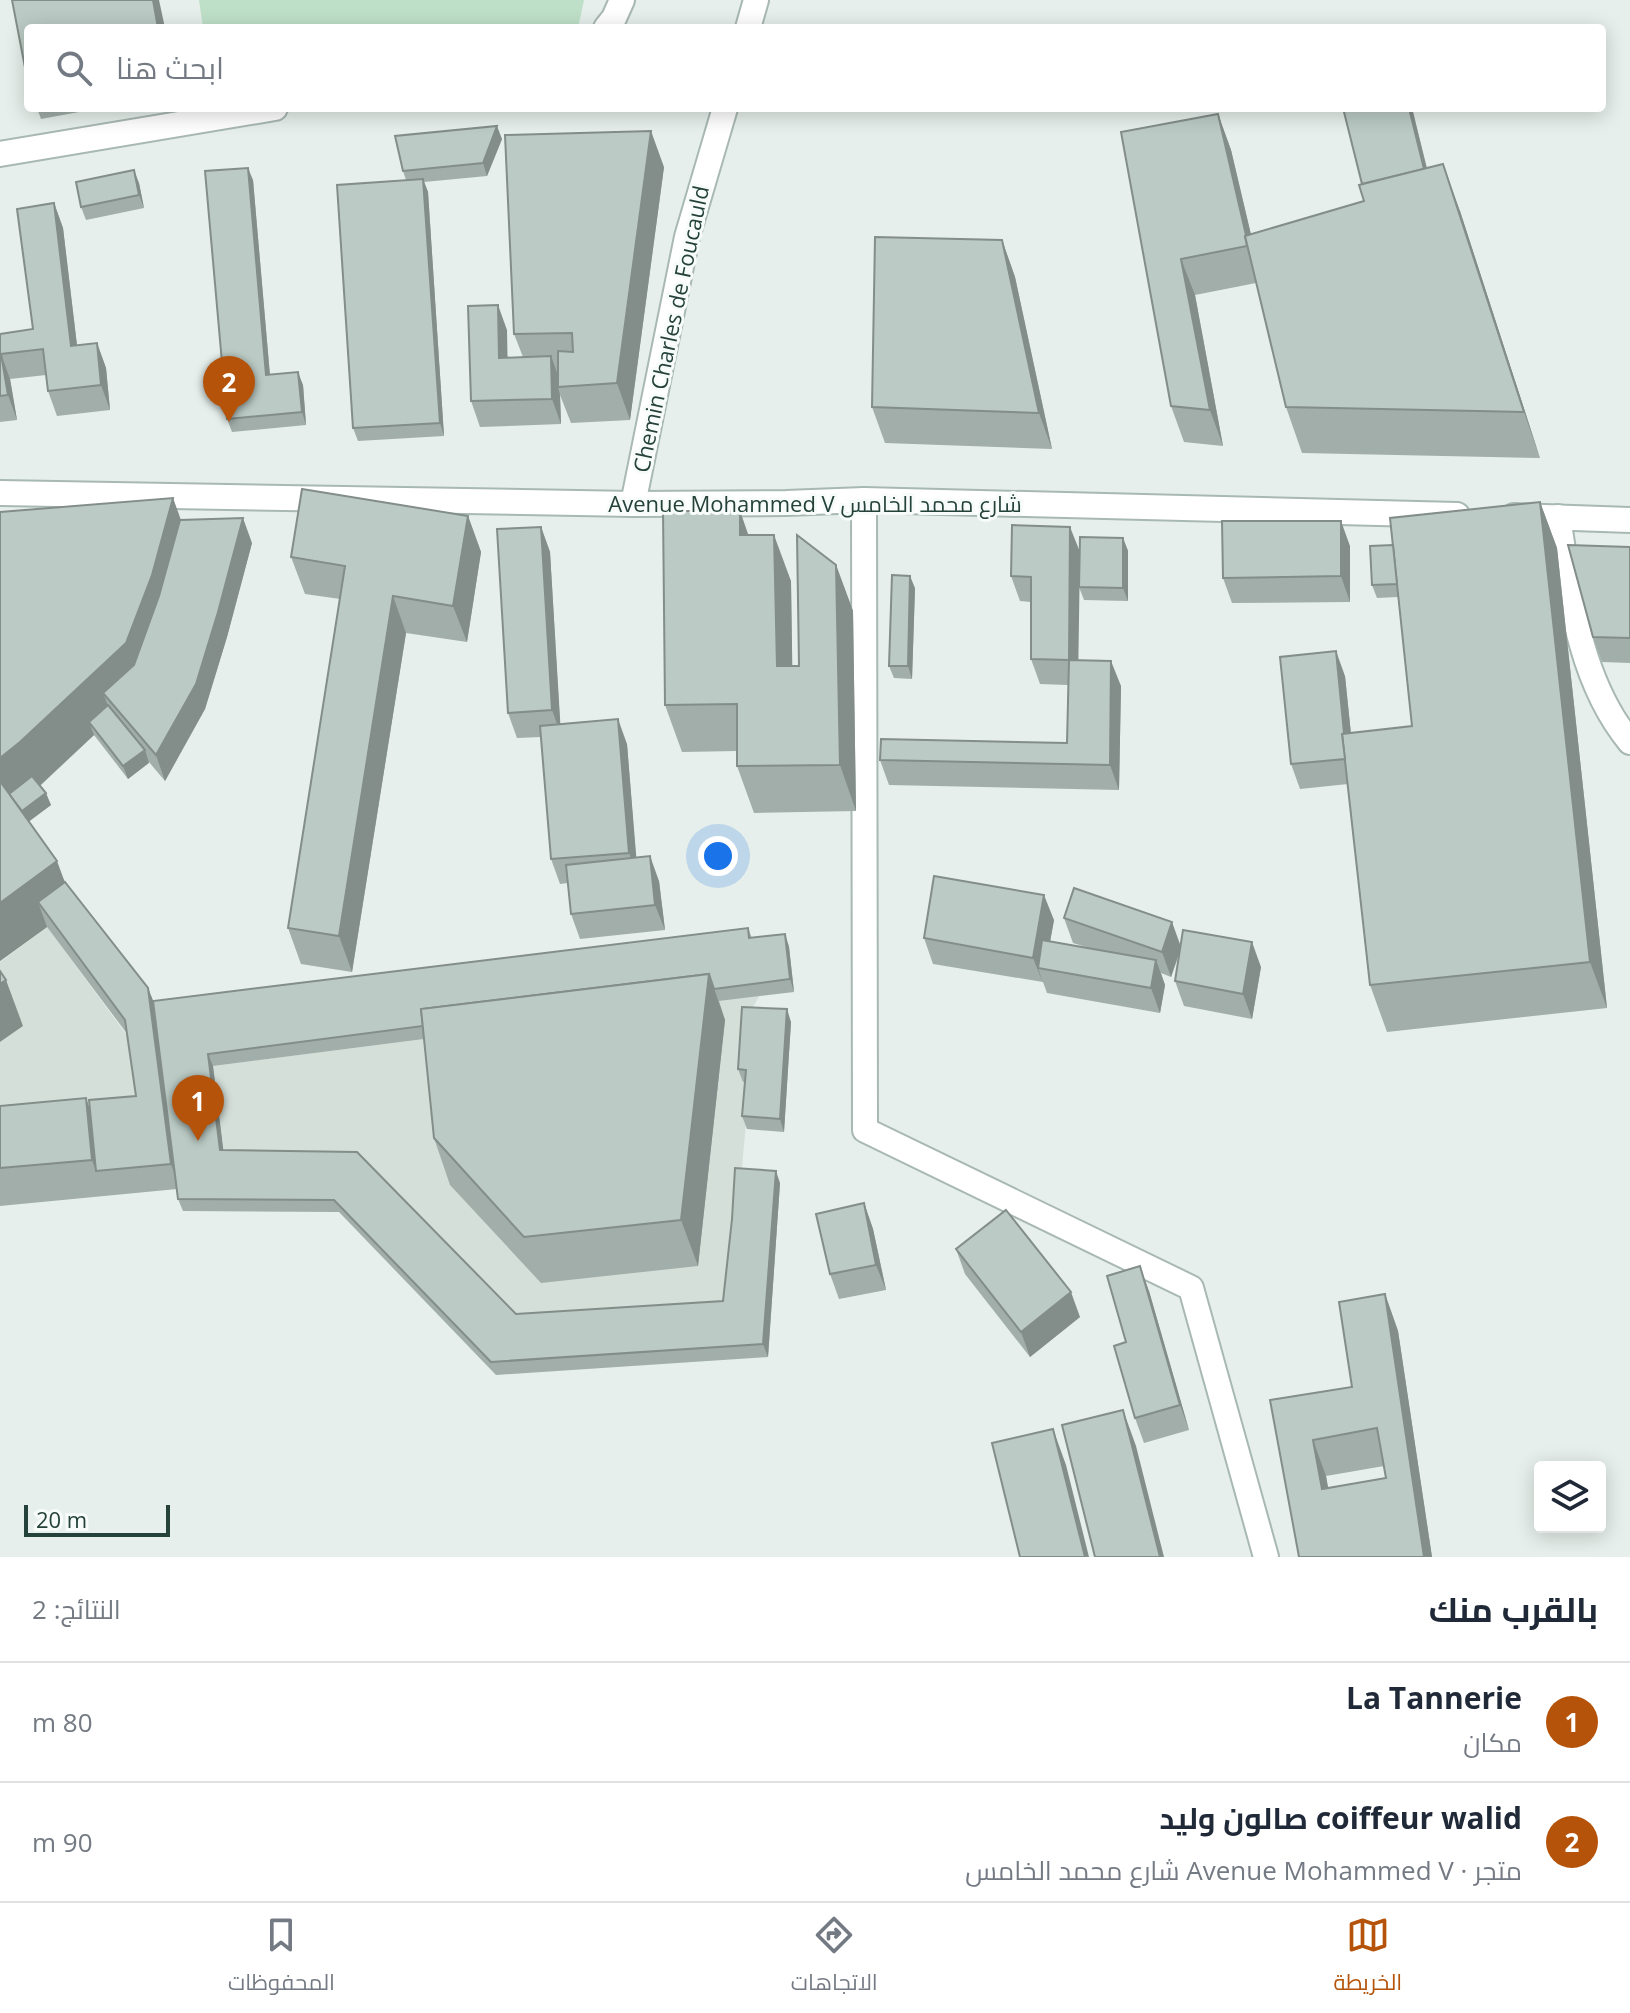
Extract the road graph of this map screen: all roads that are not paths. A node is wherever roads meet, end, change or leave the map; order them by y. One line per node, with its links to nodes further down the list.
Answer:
1 (622, 0): 3 (street)
2 (756, 0): 4 (street)
3 (609, 24)
4 (749, 24)
5 (251, 112): 7 (street)
6 (724, 112): 10 (street, Chemin Charles de Foucauld)
7 (0, 154)
8 (0, 493): 10 (street, Avenue Mohammed V شارع محمد الخامس)
9 (864, 500): 10 (street, Avenue Mohammed V شارع محمد الخامس); 11 (street, Avenue Mohammed V شارع محمد الخامس); 14 (street)
10 (633, 504)
11 (1558, 517): 12 (street, Avenue Mohammed V شارع محمد الخامس); 13 (street)
12 (1630, 520)
13 (1630, 742)
14 (1266, 1557)

